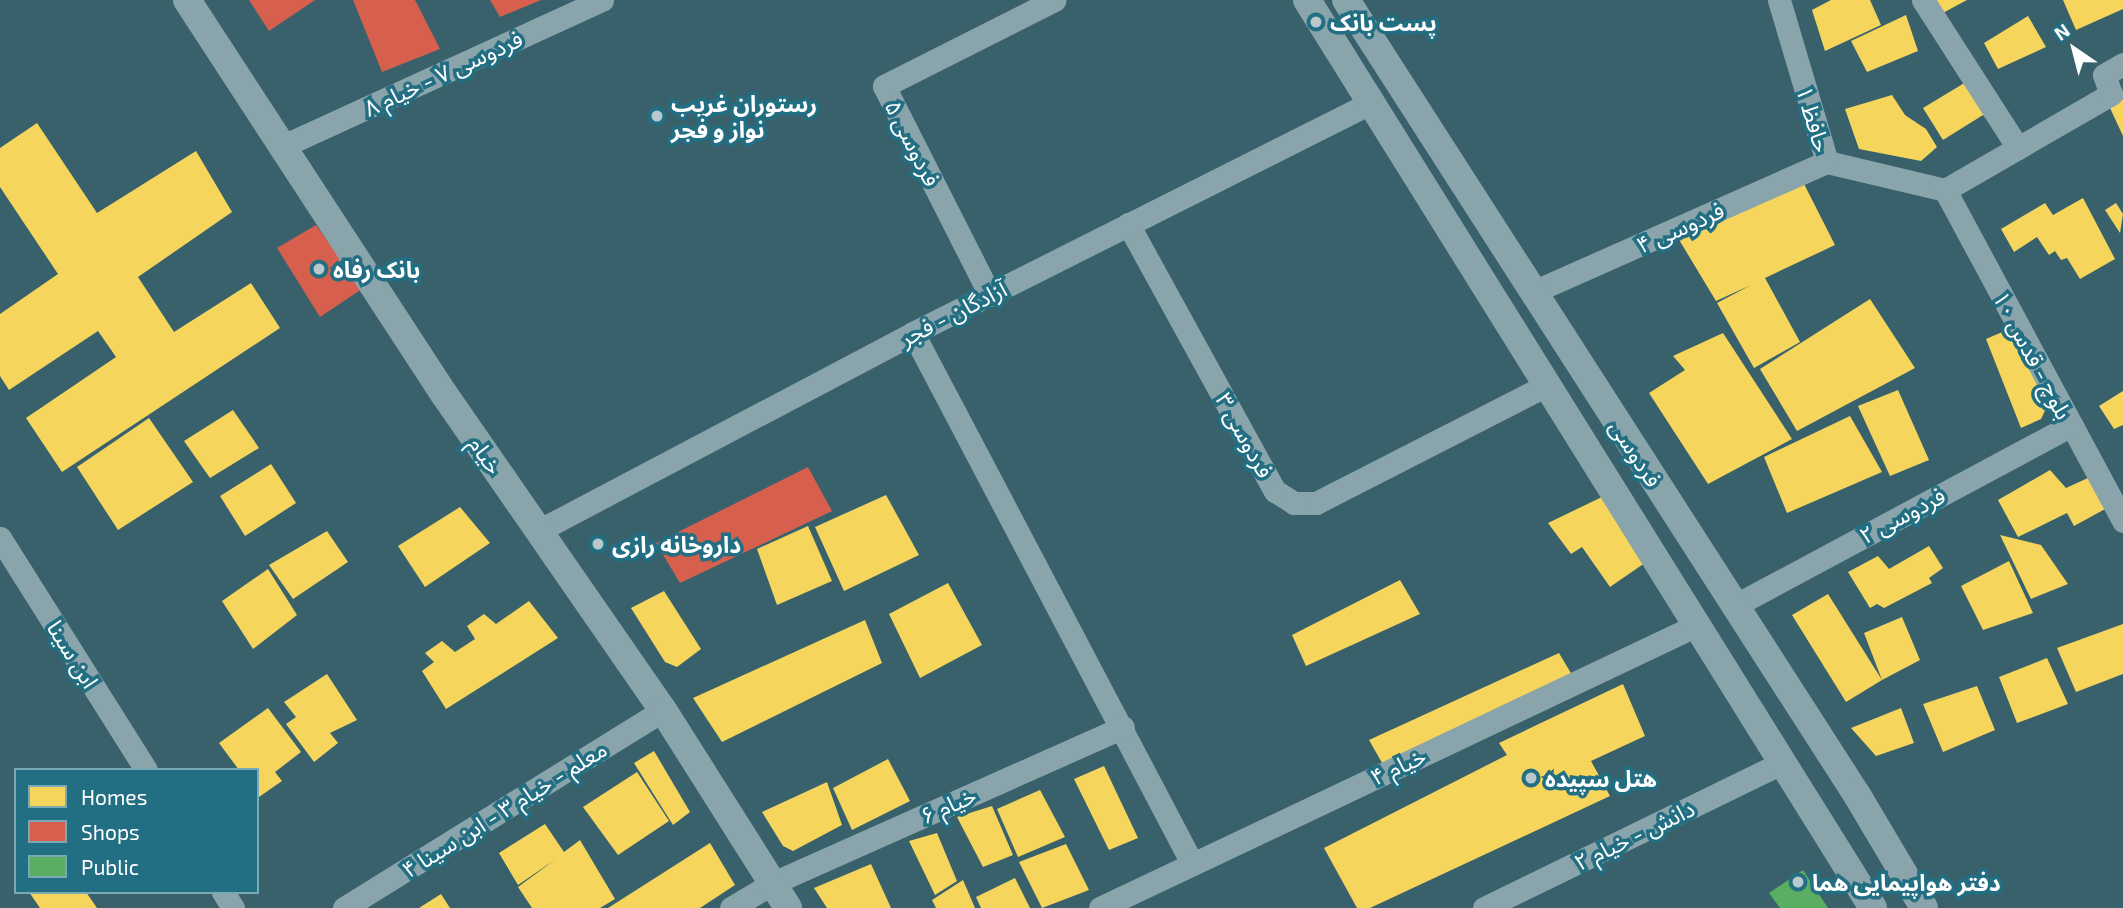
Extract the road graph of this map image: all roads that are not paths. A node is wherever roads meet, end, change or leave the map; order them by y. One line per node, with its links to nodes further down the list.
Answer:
1 (187, 0): 10 (street, خیام)
2 (602, 0): 10 (street, فردوسی ۷ - خیام ۸)
3 (1054, 0): 16 (street, فردوسی ۵)
4 (1307, 0): 9 (street, فردوسی)
5 (1346, 0): 15 (street, فردوسی)
6 (1779, 0): 12 (street, حافظ ۱)
7 (1923, 0): 11 (street)
8 (2123, 64): 11 (street)
9 (1372, 102): 14 (street, آزادگان - فجر); 18 (street, فردوسی)
10 (283, 146): 21 (street, خیام)
11 (2018, 148): 13 (street)
12 (1827, 162): 13 (street, حافظ ۱); 15 (street, فردوسی ۴)
13 (1945, 190): 19 (street, بلوچ - قدس ۱۰)
14 (1128, 224): 16 (street, آزادگان - فجر); 18 (street, فردوسی ۳)
15 (1533, 292): 23 (street, فردوسی)
16 (990, 295): 17 (street, آزادگان - فجر)
17 (913, 333): 21 (street, آزادگان - فجر); 26 (street)
18 (1547, 384): 24 (street, فردوسی)
19 (2071, 425): 20 (street, بلوچ - قدس ۱۰); 23 (street, فردوسی ۲)
20 (2123, 521)
21 (538, 531): 25 (street, خیام)
22 (0, 538): 28 (street, ابن سینا)
23 (1734, 606): 37 (street, فردوسی)
24 (1697, 625): 27 (street, فردوسی); 29 (street, خیام ۴)
25 (663, 710): 30 (street, خیام); 31 (street, معلم - خیام ۳ - ابن سینا ۴)
26 (1123, 727): 29 (street); 30 (street, خیام ۶)
27 (1783, 762): 35 (street, دانش - خیام ۲); 36 (street, فردوسی)
28 (145, 768)
29 (1192, 863): 34 (street, خیام ۴)
30 (772, 883): 32 (street, خیام ۶); 33 (street, خیام)
31 (344, 908)
32 (731, 908)
33 (788, 908)
34 (1100, 908)
35 (1484, 908)
36 (1873, 908)
37 (1924, 908)

